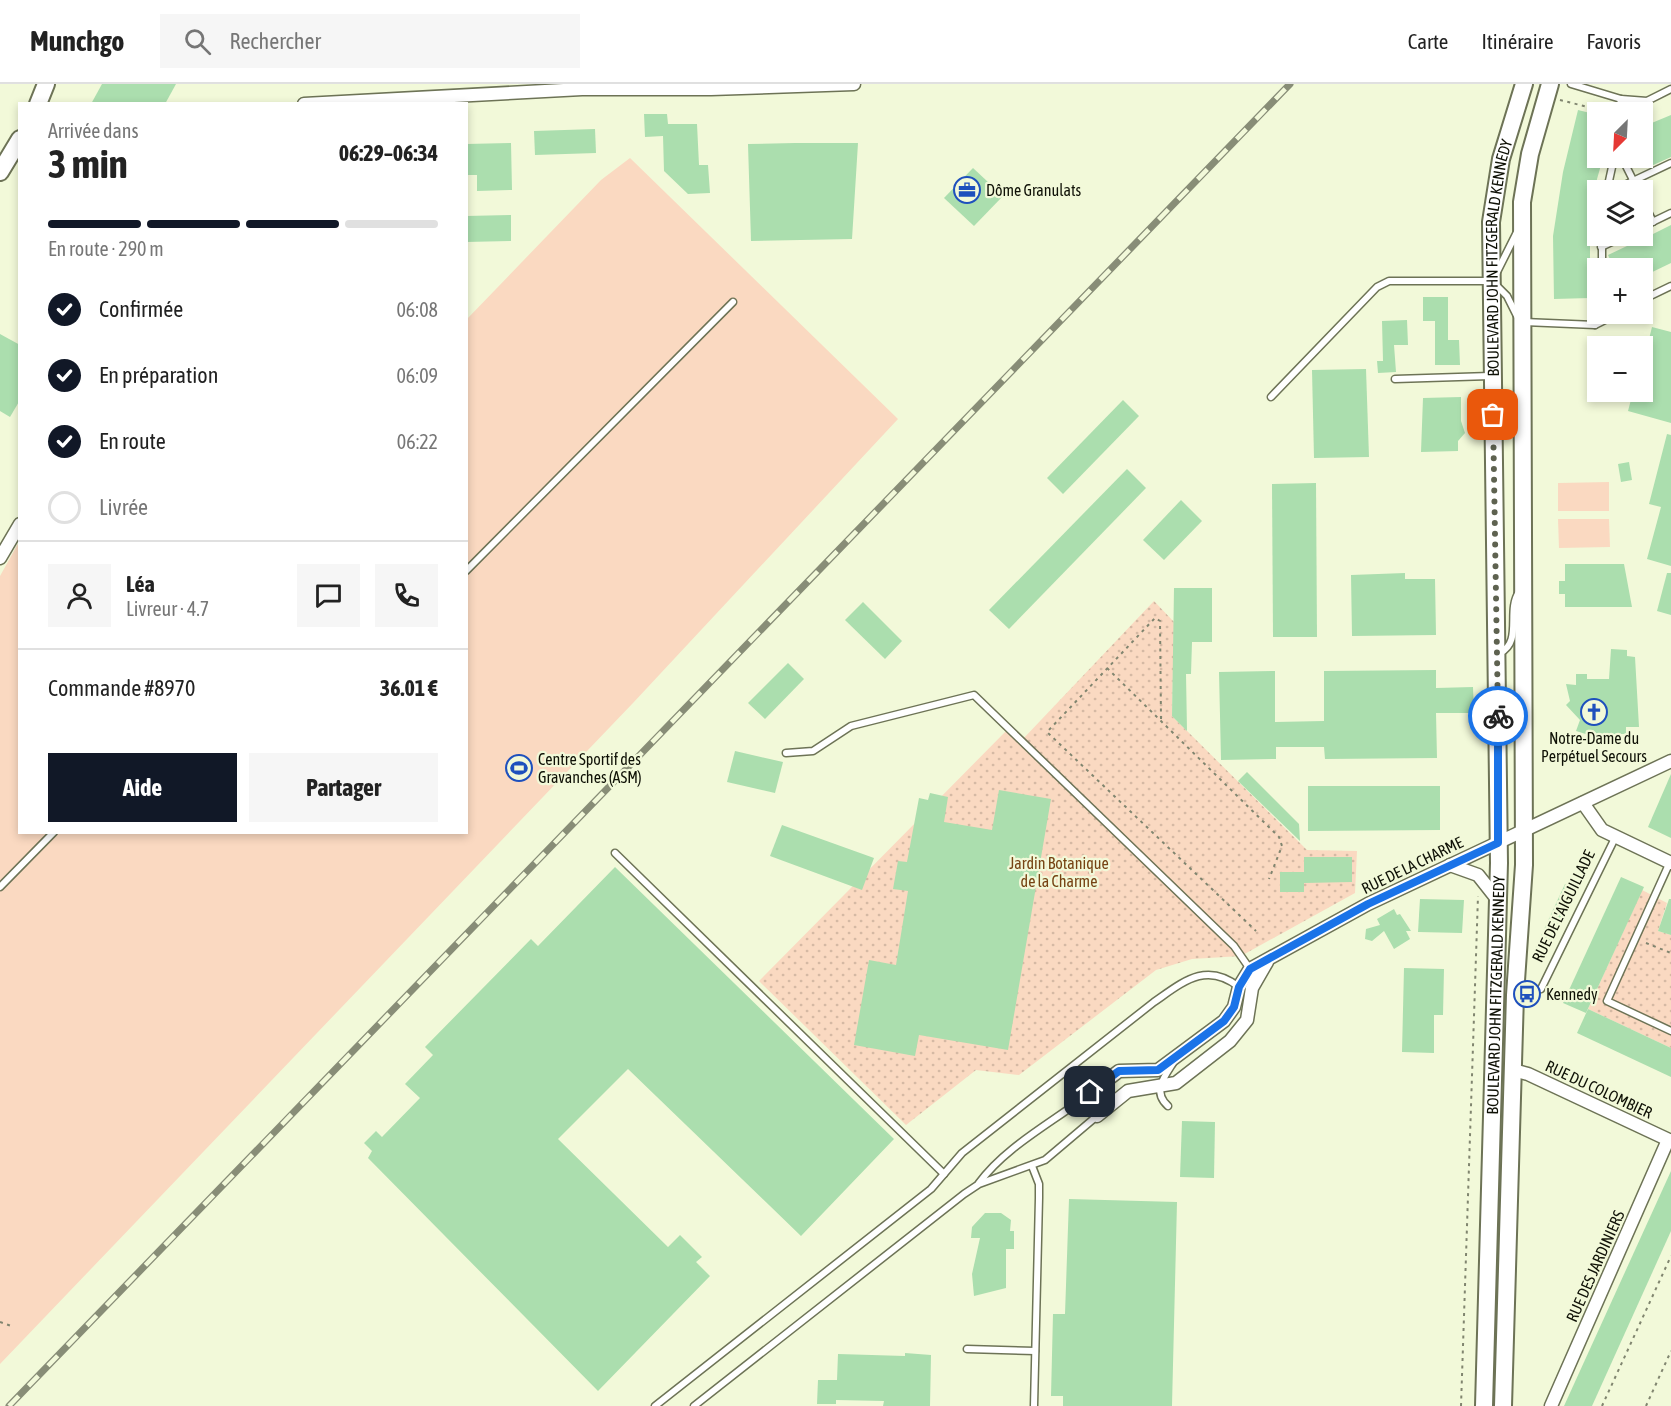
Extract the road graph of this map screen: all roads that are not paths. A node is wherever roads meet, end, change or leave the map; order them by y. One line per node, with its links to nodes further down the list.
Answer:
1 (46, 84): 9 (main road)
2 (854, 84): 7 (street)
3 (1524, 84): 21 (main road, BOULEVARD JOHN FITZGERALD KENNEDY)
4 (1571, 84): 8 (lane)
5 (1671, 89): 8 (lane)
6 (1548, 90): 17 (main road, BOULEVARD JOHN FITZGERALD KENNEDY)
7 (452, 99): 10 (street)
8 (1621, 99): 11 (lane)
9 (39, 102)
10 (321, 102)
11 (1621, 102)
12 (18, 142): 14 (main road)
13 (1671, 163): 15 (lane)
14 (0, 172)
15 (1636, 180)
16 (1671, 213): 18 (lane)
17 (1522, 221): 21 (lane); 25 (main road, BOULEVARD JOHN FITZGERALD KENNEDY)
18 (1653, 222)
19 (1601, 247): 20 (lane)
20 (1602, 258)
21 (1491, 281): 25 (lane); 27 (main road, BOULEVARD JOHN FITZGERALD KENNEDY); 29 (lane)
22 (1671, 286): 23 (lane)
23 (1653, 295)
24 (733, 302): 32 (lane)
25 (1521, 322): 26 (lane); 33 (main road, BOULEVARD JOHN FITZGERALD KENNEDY)
26 (1595, 325)
27 (1493, 376): 28 (lane); 34 (main road, BOULEVARD JOHN FITZGERALD KENNEDY)
28 (1395, 379)
29 (1271, 397)
30 (18, 527): 31 (street)
31 (0, 558)
32 (468, 569)
33 (1522, 589): 34 (lane); 38 (main road, BOULEVARD JOHN FITZGERALD KENNEDY)
34 (1496, 654): 41 (main road, BOULEVARD JOHN FITZGERALD KENNEDY)
35 (786, 753): 48 (lane)
36 (1671, 761): 37 (street, RUE DE LA CHARME)
37 (1583, 803): 38 (street, RUE DE LA CHARME); 40 (street, RUE DE L'AIGUILLADE)
38 (1523, 831): 41 (street, RUE DE LA CHARME); 53 (main road, BOULEVARD JOHN FITZGERALD KENNEDY)
39 (52, 834): 45 (lane)
40 (1615, 838): 43 (street, RUE DE L'AIGUILLADE); 50 (lane, RUE DE L'AIGUILLADE)
41 (1498, 843): 44 (street, RUE DE LA CHARME); 46 (main road, BOULEVARD JOHN FITZGERALD KENNEDY)
42 (615, 853): 60 (lane)
43 (1671, 863): 51 (lane)
44 (1450, 865): 46 (street); 47 (street, RUE DE LA CHARME)
45 (0, 887)
46 (1497, 899): 67 (main road, BOULEVARD JOHN FITZGERALD KENNEDY)
47 (1269, 958): 48 (street, RUE DE LA CHARME); 54 (street)
48 (1250, 969): 49 (street, RUE DE LA CHARME)
49 (1239, 987): 52 (street, RUE DE LA CHARME); 60 (lane)
50 (1541, 989)
51 (1671, 1031)
52 (1179, 1055): 54 (lane); 55 (street, RUE DE LA CHARME)
53 (1513, 1070): 58 (street, RUE DU COLOMBIER); 68 (main road, BOULEVARD JOHN FITZGERALD KENNEDY)
54 (1161, 1087): 56 (lane); 57 (street)
55 (1077, 1103): 61 (lane)
56 (1168, 1106)
57 (1097, 1116): 59 (lane)
58 (1670, 1140): 69 (street, RUE DES JARDINIERS)
59 (1032, 1166): 61 (lane); 63 (lane)
60 (944, 1174): 64 (lane)
61 (979, 1184): 65 (lane)
62 (967, 1349): 63 (lane)
63 (1035, 1351): 66 (lane)
64 (655, 1406)
65 (694, 1406)
66 (1034, 1406)
67 (1484, 1406)
68 (1503, 1406)
69 (1551, 1406)

